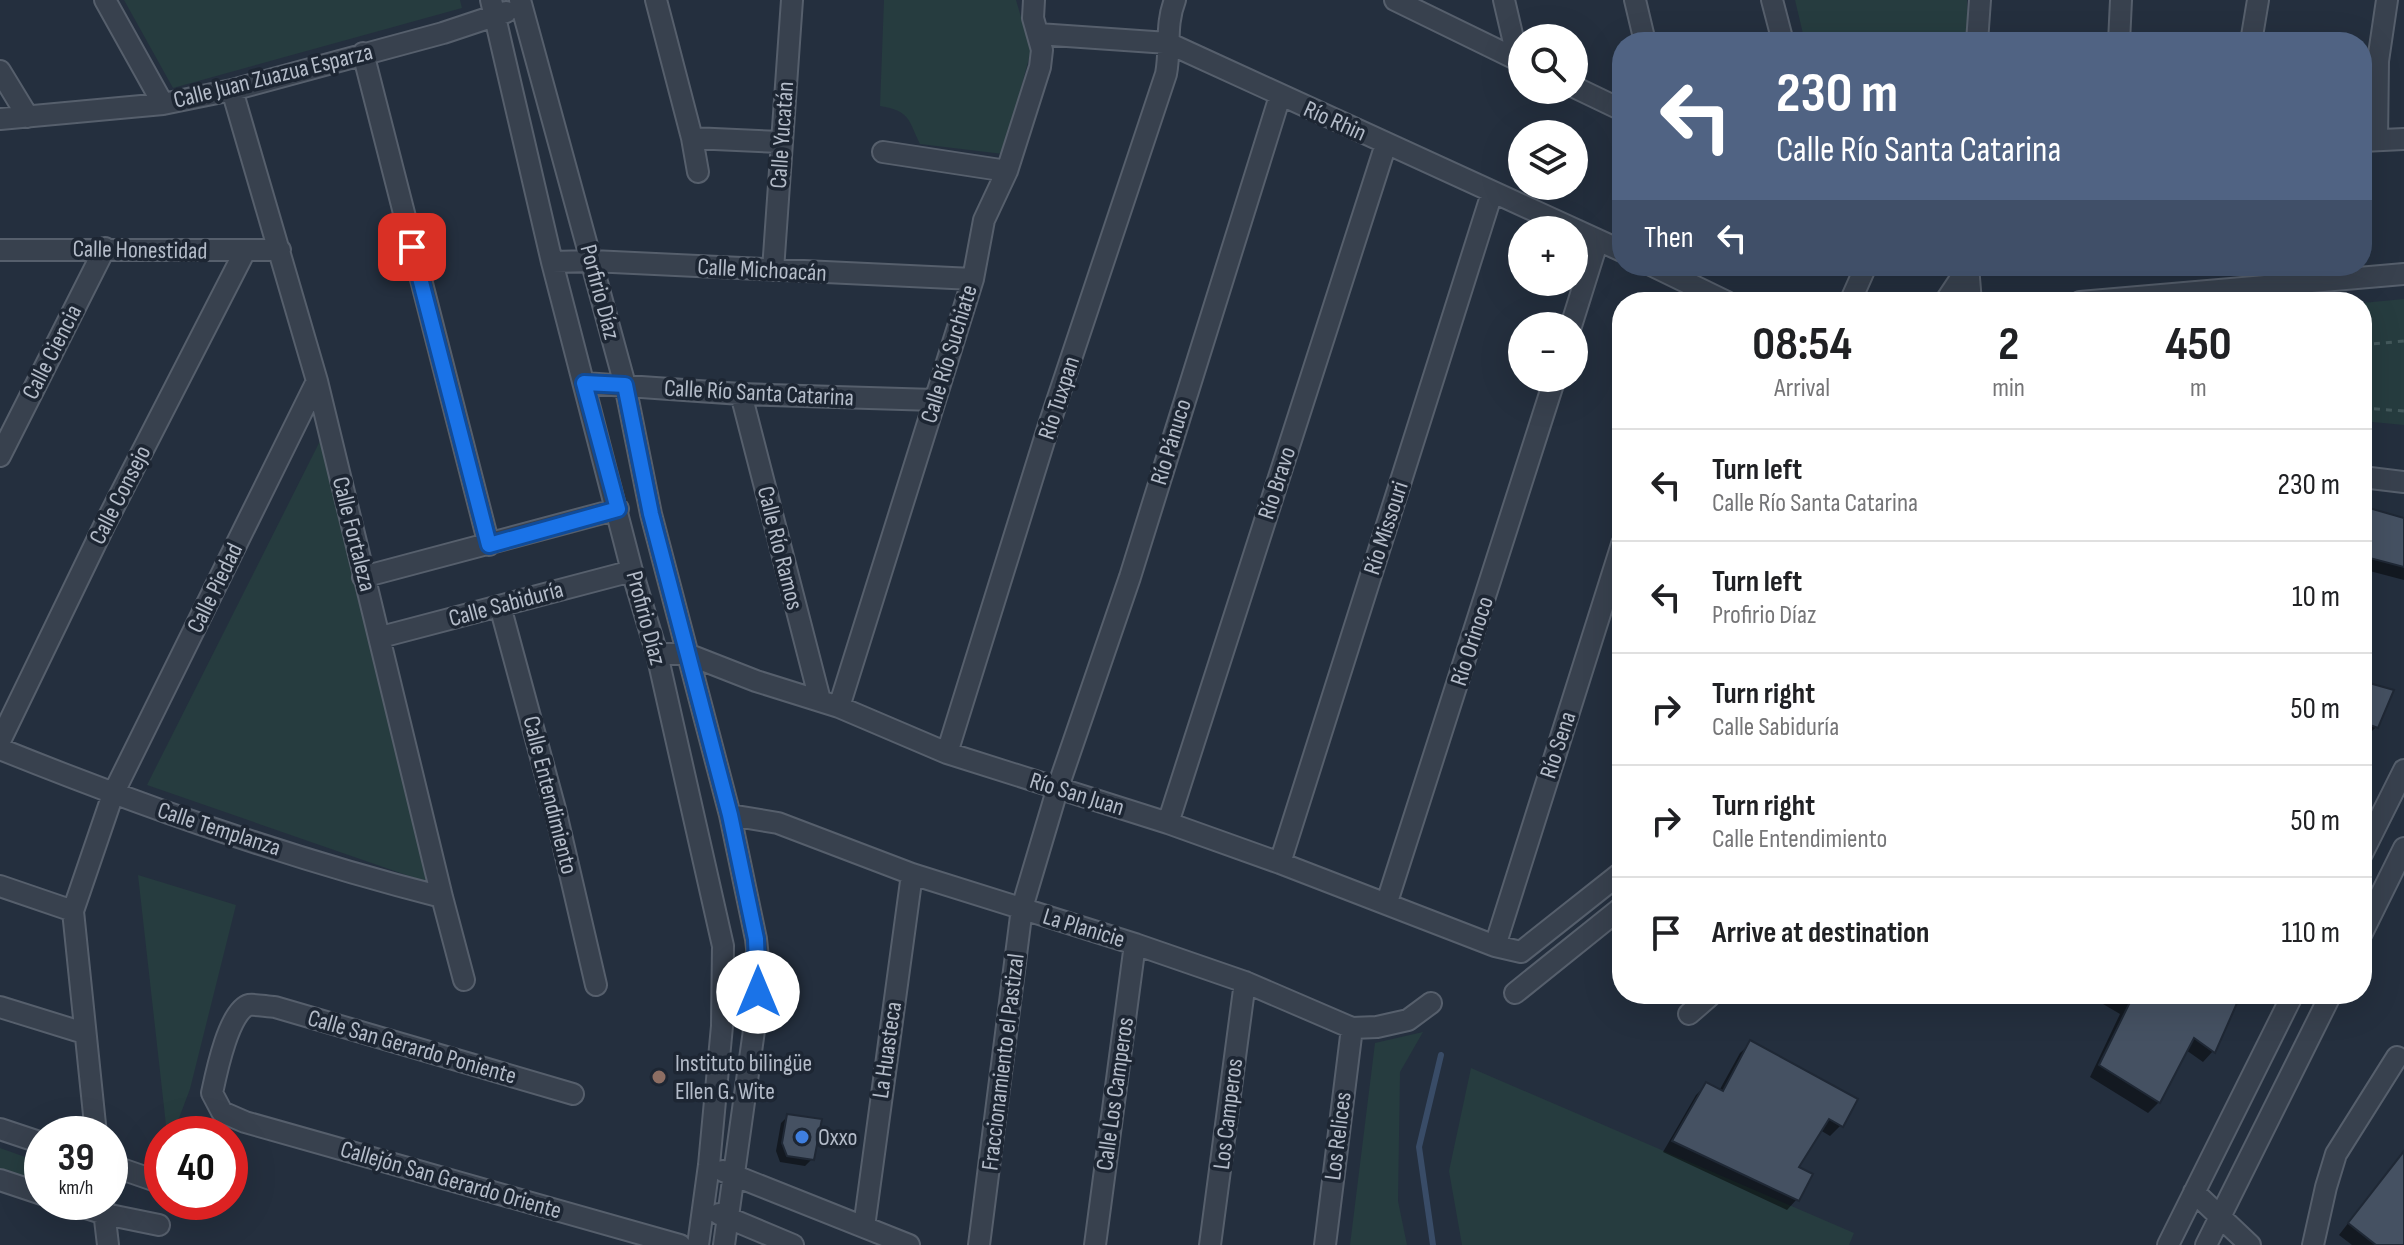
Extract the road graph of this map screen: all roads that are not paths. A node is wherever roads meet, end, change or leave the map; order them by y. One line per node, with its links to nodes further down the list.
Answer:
1 (105, 0): 30 (street)
2 (656, 0): 35 (street)
3 (792, 0): 38 (street, Calle Yucatán)
4 (1034, 0): 22 (street, Calle Río Suchiate)
5 (1175, 0): 23 (street, Río Tuxpan)
6 (1395, 0): 25 (street)
7 (1504, 0): 16 (street)
8 (1635, 0): 17 (street)
9 (1772, 0): 18 (street)
10 (1980, 0): 19 (street)
11 (2121, 0): 20 (street)
12 (2258, 0): 21 (street)
13 (2387, 0): 34 (street)
14 (524, 2): 15 (street, Calle Juan Zuazua Esparza); 50 (street, Porfirio Díaz)
15 (493, 8): 24 (street, Calle Juan Zuazua Esparza); 51 (street, Profirio Díaz)
16 (1510, 24)
17 (1643, 32)
18 (1780, 32)
19 (1978, 32)
20 (2119, 32)
21 (2253, 32)
22 (1038, 34): 23 (street, Río Rhin); 41 (street, Calle Río Suchiate)
23 (1168, 43): 29 (street, Río Rhin); 80 (street, Río Tuxpan)
24 (363, 53): 27 (street, Calle Juan Zuazua Esparza); 69 (street)
25 (1508, 55)
26 (0, 71): 32 (street)
27 (232, 90): 30 (street, Calle Juan Zuazua Esparza); 48 (street, Calle Fortaleza)
28 (1588, 94): 31 (street)
29 (1280, 96): 39 (street, Río Rhin); 82 (street, Río Pánuco)
30 (163, 104): 32 (street, Calle Juan Zuazua Esparza)
31 (1612, 105)
32 (28, 117): 33 (street, Calle Juan Zuazua Esparza)
33 (0, 119)
34 (2372, 121)
35 (692, 138): 38 (street); 42 (street)
36 (2404, 139): 37 (street)
37 (2372, 141)
38 (781, 142): 52 (street, Calle Yucatán)
39 (1386, 144): 43 (street, Río Rhin); 85 (street, Río Bravo)
40 (883, 152): 41 (street)
41 (1007, 171): 55 (street, Calle Río Suchiate)
42 (698, 172)
43 (1492, 193): 44 (street, Río Rhin); 88 (street, Río Missouri)
44 (1598, 240): 45 (street, Río Rhin); 58 (street)
45 (1612, 246)
46 (105, 248): 47 (street, Calle Honestidad); 49 (street, Calle Honestidad); 65 (street, Calle Ciencia)
47 (0, 250)
48 (280, 250): 49 (street, Calle Honestidad); 59 (street, Calle Fortaleza)
49 (245, 251): 78 (street, Calle Consejo)
50 (592, 261): 51 (street, Calle Michoacán); 52 (street, Calle Michoacán); 61 (street, Porfirio Díaz)
51 (552, 262): 60 (street, Profirio Díaz)
52 (773, 270): 55 (street, Calle Michoacán)
53 (2404, 274): 57 (street)
54 (1668, 276): 56 (street)
55 (973, 279): 64 (street, Calle Río Suchiate)
56 (1693, 292)
57 (2196, 292)
58 (1575, 312)
59 (317, 381): 72 (street, Calle Fortaleza); 83 (street, Calle Piedad)
60 (584, 383): 61 (street, Calle Río Santa Catarina); 68 (street, Profirio Díaz)
61 (625, 385): 63 (street, Calle Río Santa Catarina); 76 (street, Porfirio Díaz)
62 (1551, 392): 94 (street, Río Orinoco)
63 (741, 394): 64 (street, Calle Río Santa Catarina); 77 (street, Calle Río Ramos)
64 (935, 400): 77 (street, Calle Río Suchiate)
65 (0, 456)
66 (2372, 478): 67 (street)
67 (2404, 482)
68 (618, 509): 69 (street); 70 (street, Profirio Díaz)
69 (489, 545): 72 (street)
70 (632, 571): 73 (street, Calle Sabiduría); 75 (street, Profirio Díaz)
71 (1612, 576): 99 (street, Río Sena)
72 (363, 577): 74 (street, Calle Fortaleza)
73 (500, 606): 74 (street, Calle Sabiduría); 104 (street, Calle Entendimiento)
74 (381, 637): 92 (street, Calle Fortaleza)
75 (657, 654): 76 (street, Río San Juan); 120 (street, Profirio Díaz)
76 (687, 654): 77 (street, Río San Juan); 84 (street, Porfirio Díaz)
77 (829, 704): 80 (street, Río San Juan)
78 (0, 741)
79 (0, 749): 83 (street, Calle Templanza)
80 (947, 753): 82 (street, Río San Juan)
81 (2404, 770): 86 (street)
82 (1058, 787): 85 (street, Río San Juan); 95 (street, Fraccionamiento el Pastizal)
83 (113, 794): 92 (street, Calle Templanza); 96 (street, Calle Piedad)
84 (730, 815): 89 (street, La Planicie); 121 (street, Porfirio Díaz)
85 (1168, 823): 88 (street, Río San Juan)
86 (2372, 834)
87 (2404, 848): 93 (street)
88 (1280, 863): 94 (street, Río San Juan)
89 (912, 874): 95 (street, La Planicie); 131 (street, La Huasteca)
90 (1612, 880): 100 (street)
91 (0, 886): 96 (street)
92 (442, 897): 102 (street, Calle Fortaleza)
93 (2372, 899)
94 (1387, 902): 99 (street, Río San Juan)
95 (1022, 908): 98 (street, La Planicie); 139 (street, Fraccionamiento el Pastizal)
96 (73, 911): 113 (street)
97 (1612, 915): 101 (street)
98 (1135, 944): 103 (street, La Planicie); 140 (street, Calle Los Camperos)
99 (1495, 946): 100 (street, Río San Juan)
100 (1521, 952): 101 (street)
101 (1543, 971): 105 (street)
102 (464, 980)
103 (1245, 982): 112 (street, La Planicie); 141 (street, Los Camperos)
104 (596, 985)
105 (1515, 993)
106 (1431, 1003): 112 (street, La Planicie)
107 (1700, 1004): 111 (street)
108 (2288, 1004): 124 (street)
109 (2326, 1004): 126 (street)
110 (0, 1007): 113 (street)
111 (1689, 1014)
112 (1352, 1028): 142 (street, Los Relices)
113 (84, 1033): 117 (street)
114 (2397, 1057): 132 (street)
115 (573, 1094): 116 (street, Calle San Gerardo Poniente)
116 (222, 1112): 134 (street, Callejón San Gerardo Oriente)
117 (94, 1116)
118 (0, 1129): 119 (street)
119 (24, 1137)
120 (709, 1165): 121 (street); 125 (street, Profirio Díaz)
121 (733, 1175): 128 (street, Porfirio Díaz); 131 (street)
122 (0, 1180): 123 (street)
123 (24, 1188)
124 (2194, 1192): 126 (street); 143 (street)
125 (703, 1207): 128 (street); 135 (street, Profirio Díaz)
126 (2221, 1214): 144 (street); 145 (street)
127 (128, 1215): 130 (street)
128 (729, 1218): 136 (street, Porfirio Díaz); 137 (street)
129 (105, 1220): 133 (street)
130 (159, 1225)
131 (864, 1227): 138 (street)
132 (2315, 1244)
133 (108, 1245)
134 (680, 1245)
135 (698, 1245)
136 (724, 1245)
137 (793, 1245)
138 (909, 1245)
139 (979, 1245)
140 (1095, 1245)
141 (1210, 1245)
142 (1325, 1245)
143 (2168, 1245)
144 (2206, 1245)
145 (2250, 1245)

